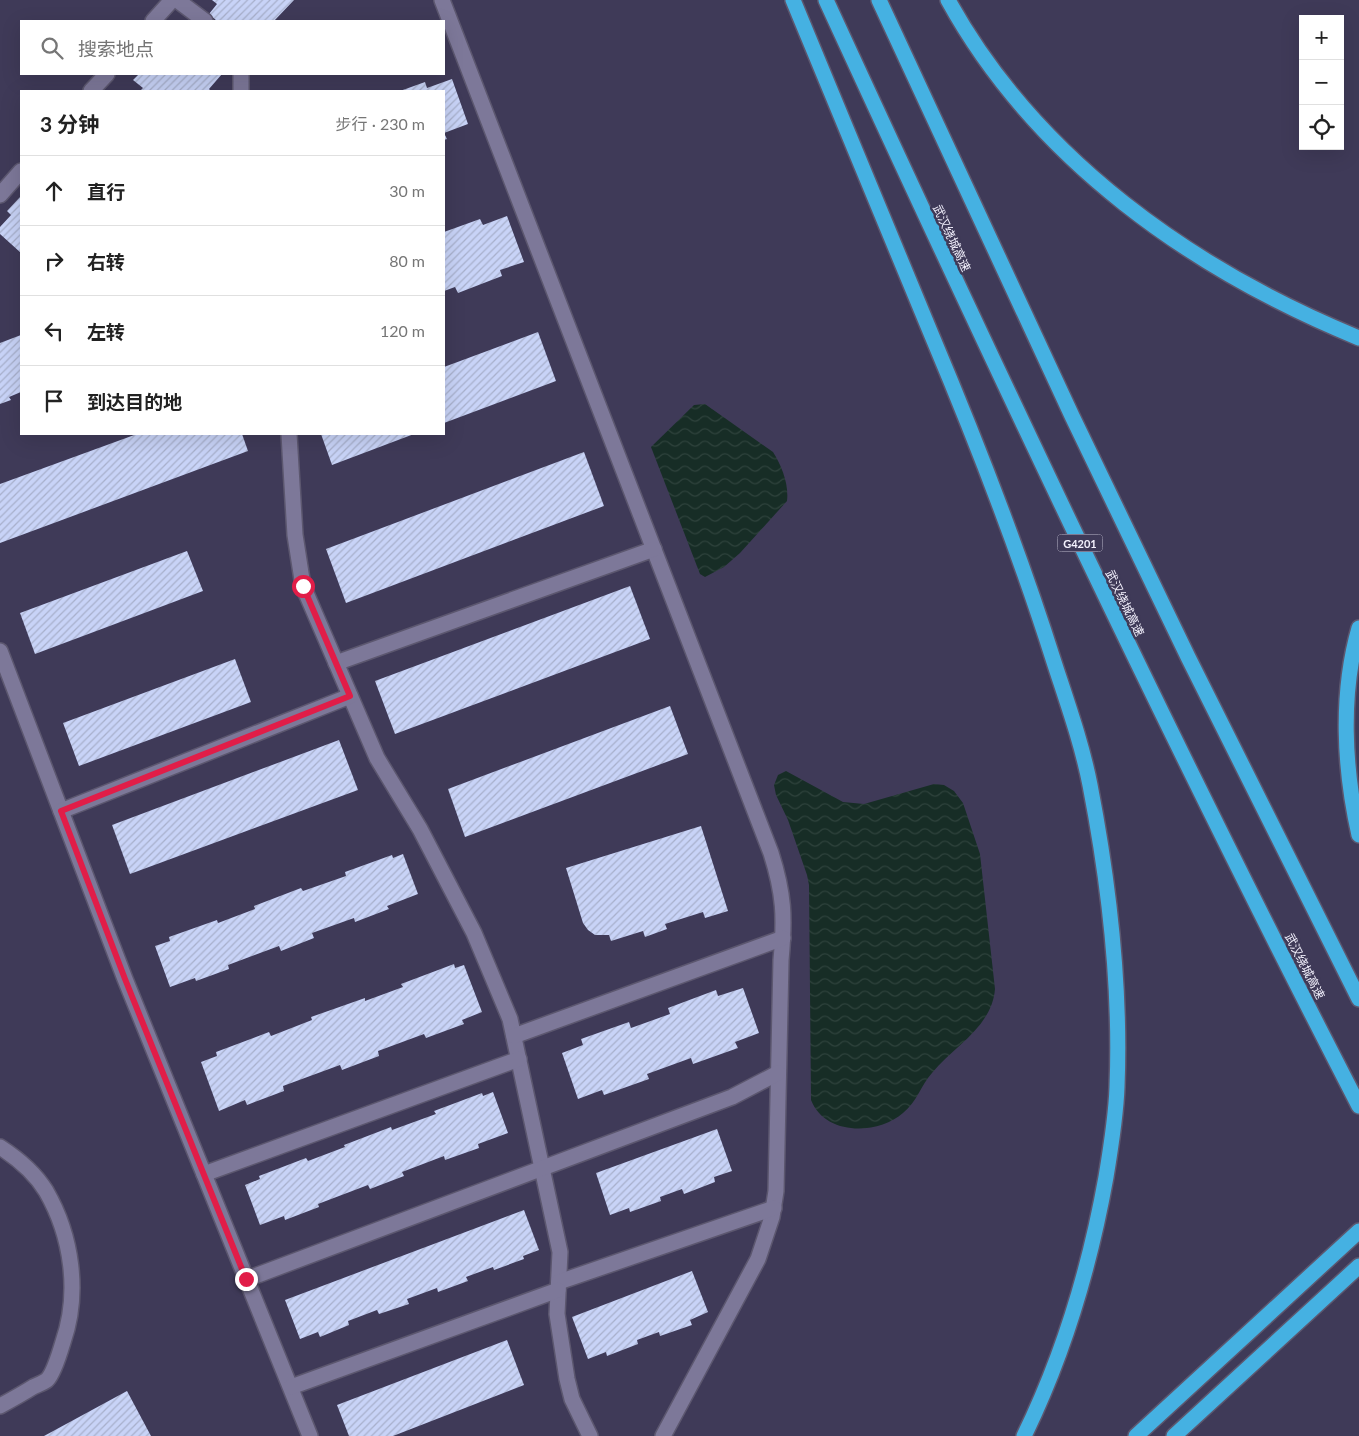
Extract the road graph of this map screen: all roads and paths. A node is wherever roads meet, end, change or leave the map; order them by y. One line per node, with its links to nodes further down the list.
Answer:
1 (172, 0): 8 (street)
2 (177, 0): 9 (street)
3 (442, 0): 18 (street)
4 (793, 0): 44 (highway)
5 (826, 0): 30 (highway, 武汉绕城高速 / G4201)
6 (880, 0): 26 (highway)
7 (948, 0): 16 (highway)
8 (154, 20)
9 (204, 20)
10 (105, 75): 12 (street)
11 (241, 75): 13 (street)
12 (92, 90)
13 (241, 90)
14 (20, 171): 15 (street)
15 (0, 195)
16 (1359, 338)
17 (289, 435): 21 (street)
18 (654, 549): 21 (street); 25 (street)
19 (1359, 628): 24 (highway)
20 (0, 651): 23 (street)
21 (336, 663): 22 (street)
22 (350, 696): 23 (street); 27 (street)
23 (61, 811): 33 (street)
24 (1359, 835)
25 (783, 938): 27 (street); 29 (street)
26 (1359, 998)
27 (514, 1036): 28 (street)
28 (519, 1059): 32 (street); 33 (street)
29 (778, 1073): 32 (street); 34 (street)
30 (1359, 1106)
31 (0, 1147): 40 (street)
32 (542, 1168): 37 (street); 38 (street)
33 (204, 1174): 37 (street)
34 (774, 1208): 38 (street); 43 (street)
35 (1359, 1231): 45 (highway)
36 (1359, 1266): 46 (highway)
37 (246, 1279): 39 (street)
38 (558, 1286): 39 (street); 42 (street)
39 (291, 1387): 41 (street)
40 (0, 1406)
41 (310, 1436)
42 (590, 1436)
43 (663, 1436)
44 (1024, 1436)
45 (1136, 1436)
46 (1174, 1436)

